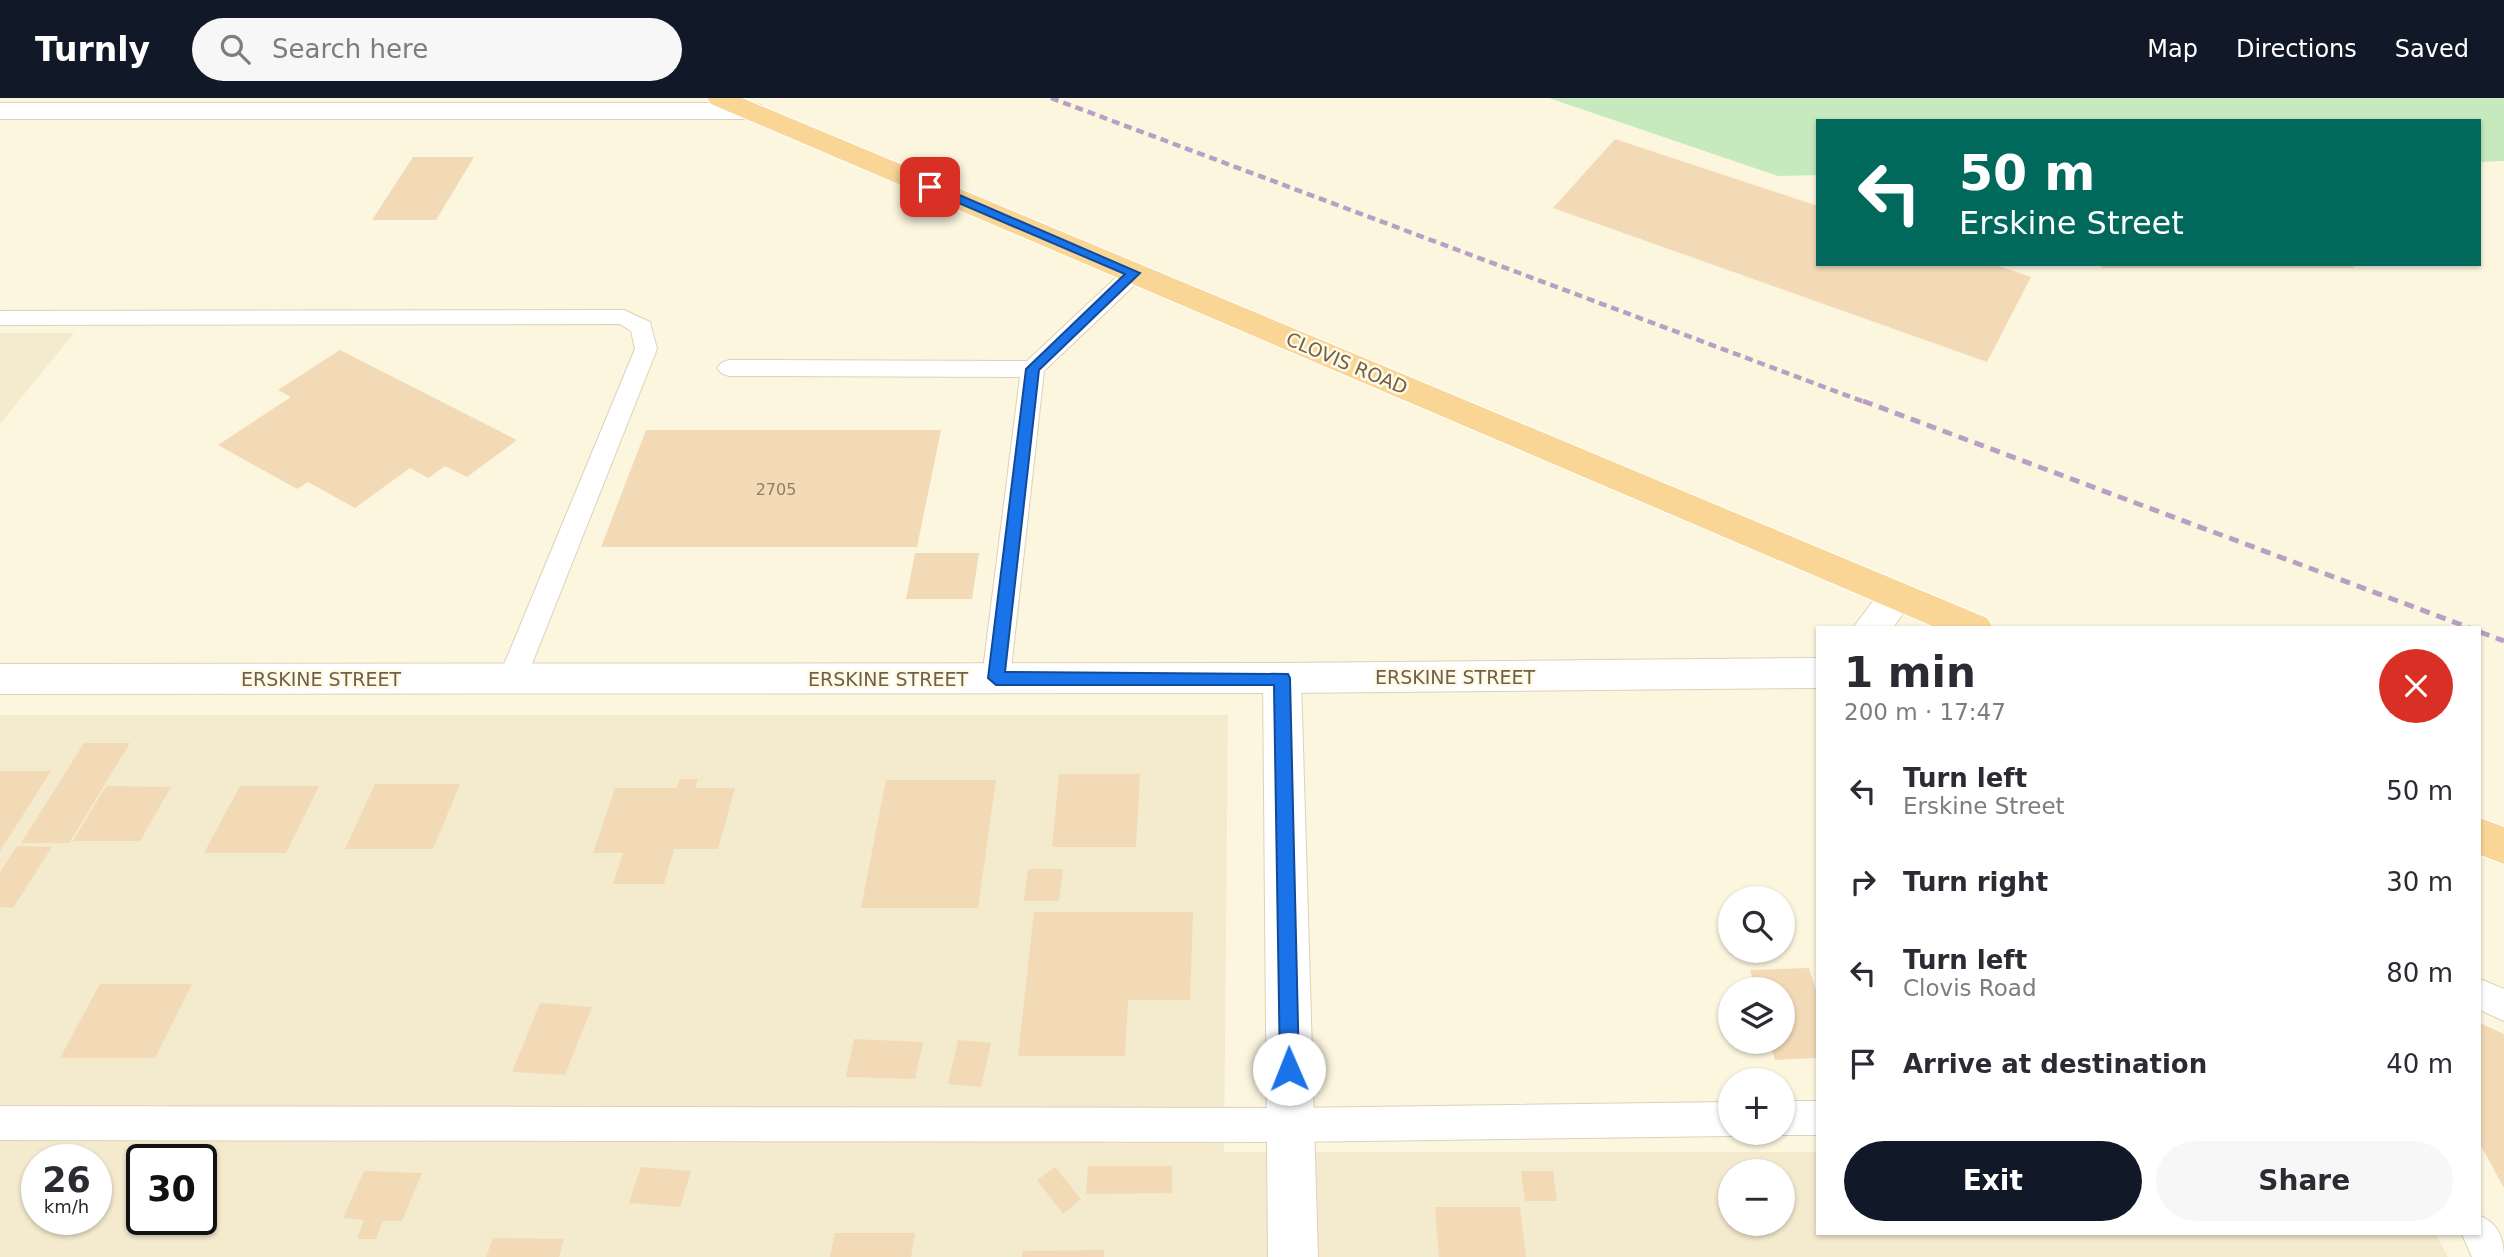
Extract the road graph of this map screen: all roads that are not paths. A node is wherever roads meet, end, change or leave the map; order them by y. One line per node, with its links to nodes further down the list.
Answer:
1 (719, 98): 4 (highway, CLOVIS ROAD)
2 (36, 104): 3 (street); 4 (street)
3 (0, 111)
4 (752, 111): 5 (highway, CLOVIS ROAD)
5 (1134, 273): 8 (lane); 9 (highway, CLOVIS ROAD)
6 (0, 318): 16 (lane)
7 (729, 368): 8 (lane)
8 (1033, 369): 13 (lane)
9 (1897, 596): 10 (street); 11 (highway, CLOVIS ROAD)
10 (1874, 626)
11 (1969, 626)
12 (1816, 673): 14 (street, ERSKINE STREET)
13 (996, 678): 14 (street, ERSKINE STREET); 16 (street, ERSKINE STREET)
14 (1282, 678): 25 (street)
15 (0, 679): 16 (street, ERSKINE STREET)
16 (512, 679)
17 (2481, 836): 18 (highway)
18 (2504, 846)
19 (2481, 994): 20 (lane)
20 (2504, 1005)
21 (1795, 1118): 22 (lane)
22 (1816, 1118)
23 (1718, 1119): 25 (lane)
24 (0, 1124): 25 (lane)
25 (1290, 1125): 27 (street)
26 (2481, 1235): 28 (lane)
27 (1293, 1257)
28 (2492, 1257)

